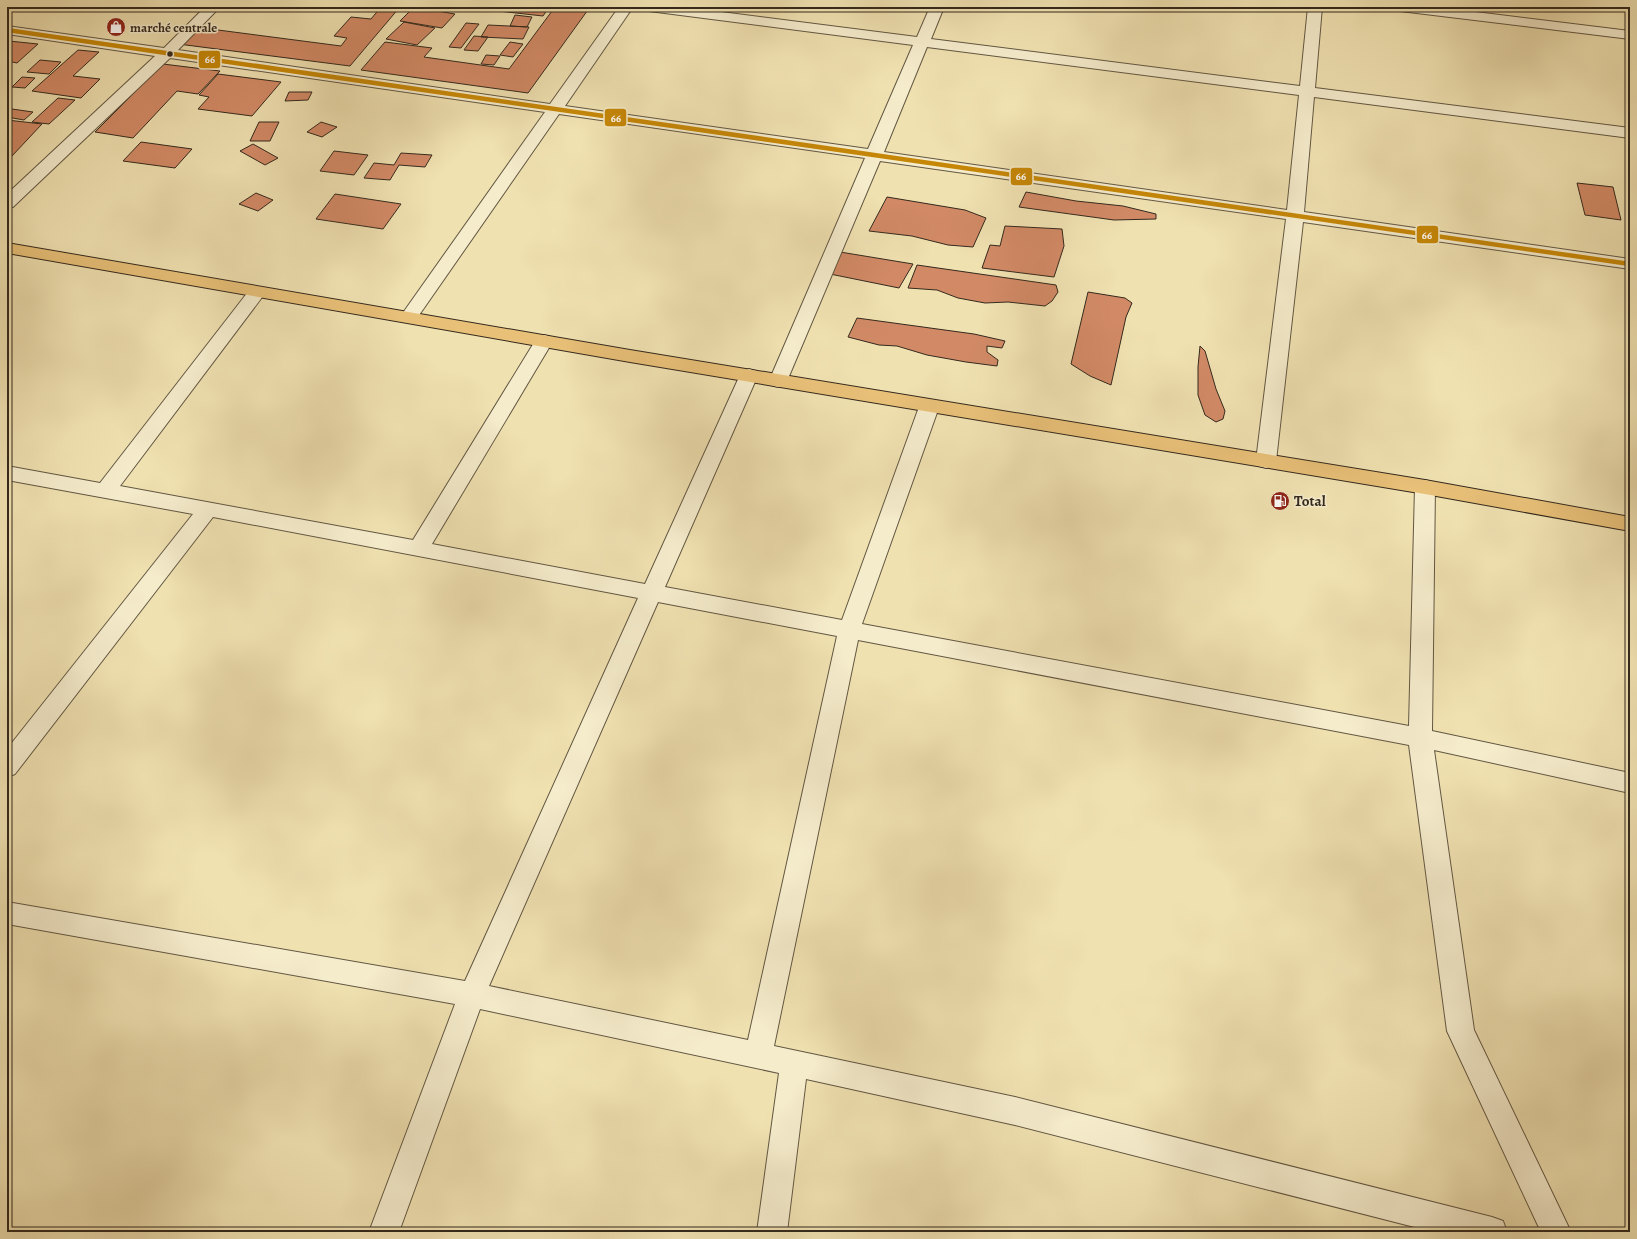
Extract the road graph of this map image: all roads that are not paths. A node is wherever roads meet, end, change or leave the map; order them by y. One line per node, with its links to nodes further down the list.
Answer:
1 (213, 7): 10 (street)
2 (626, 7): 12 (street)
3 (649, 7): 9 (street)
4 (937, 7): 9 (street)
5 (1315, 7): 11 (street)
6 (1400, 7): 8 (street)
7 (7, 30): 10 (street)
8 (1630, 35)
9 (922, 42): 11 (street); 14 (street)
10 (166, 54): 12 (street); 15 (street)
11 (1306, 91): 13 (street); 16 (street)
12 (554, 110): 14 (street); 20 (street)
13 (1630, 133)
14 (874, 155): 16 (street); 23 (street)
15 (7, 203)
16 (1295, 216): 18 (street); 25 (street)
17 (7, 248): 19 (main road)
18 (1630, 264)
19 (257, 292): 20 (main road); 28 (street)
20 (409, 317): 21 (main road)
21 (544, 341): 22 (main road); 31 (street)
22 (749, 375): 23 (main road); 32 (street)
23 (778, 381): 24 (main road)
24 (929, 407): 25 (main road); 33 (street)
25 (1266, 461): 27 (main road)
26 (7, 473): 28 (street)
27 (1425, 487): 30 (main road); 34 (street)
28 (105, 492): 29 (street)
29 (208, 509): 31 (street); 35 (street)
30 (1630, 524)
31 (418, 549): 32 (street)
32 (653, 592): 33 (street); 38 (street)
33 (849, 631): 34 (street); 39 (street)
34 (1420, 738): 36 (street); 44 (street)
35 (7, 767)
36 (1630, 784)
37 (7, 913): 38 (street)
38 (472, 995): 39 (street); 41 (street)
39 (758, 1056): 40 (street)
40 (794, 1063): 42 (street); 43 (street)
41 (384, 1232)
42 (772, 1232)
43 (1492, 1232)
44 (1556, 1232)

